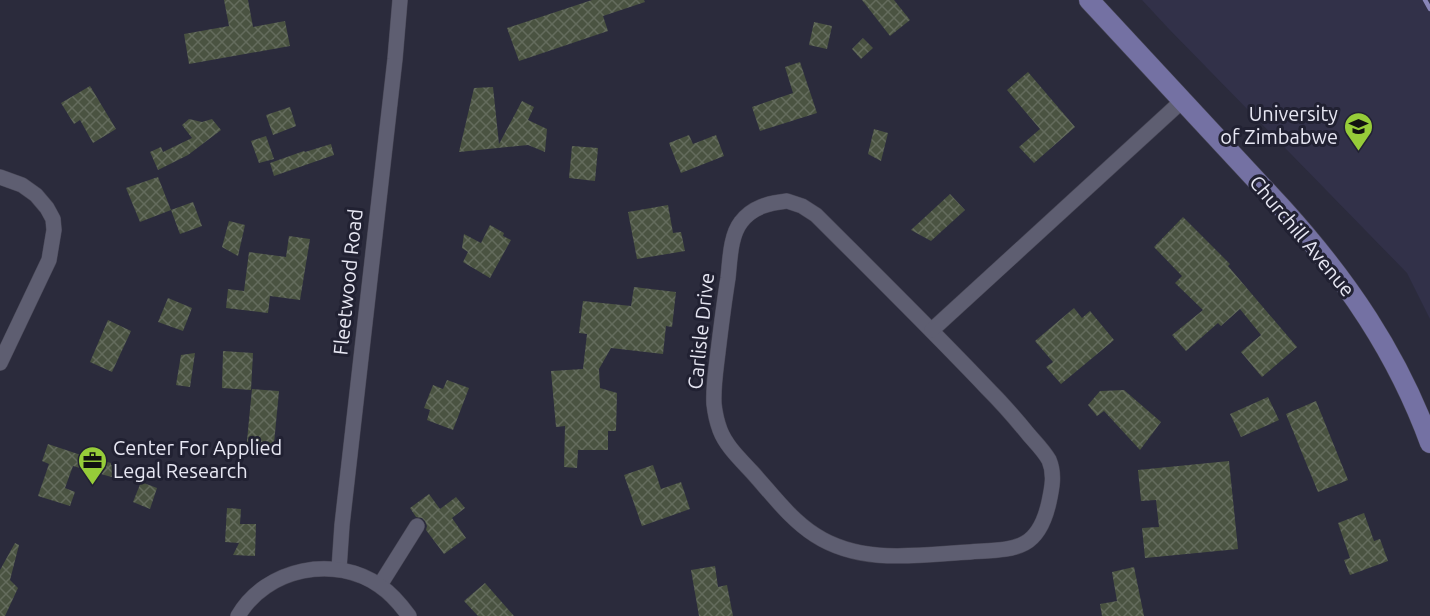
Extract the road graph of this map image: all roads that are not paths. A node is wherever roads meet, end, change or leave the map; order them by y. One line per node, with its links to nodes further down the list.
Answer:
1 (400, 0): 9 (street, Fleetwood Road)
2 (1089, 0): 3 (main road, Churchill Avenue)
3 (1182, 101): 5 (street); 7 (main road, Churchill Avenue)
4 (0, 177): 6 (street)
5 (932, 330): 5 (street, Carlisle Drive)
6 (0, 363)
7 (1430, 443)
8 (417, 526): 10 (street)
9 (339, 569): 10 (street); 11 (street)
10 (380, 585): 12 (street)
11 (237, 616)
12 (409, 616)

